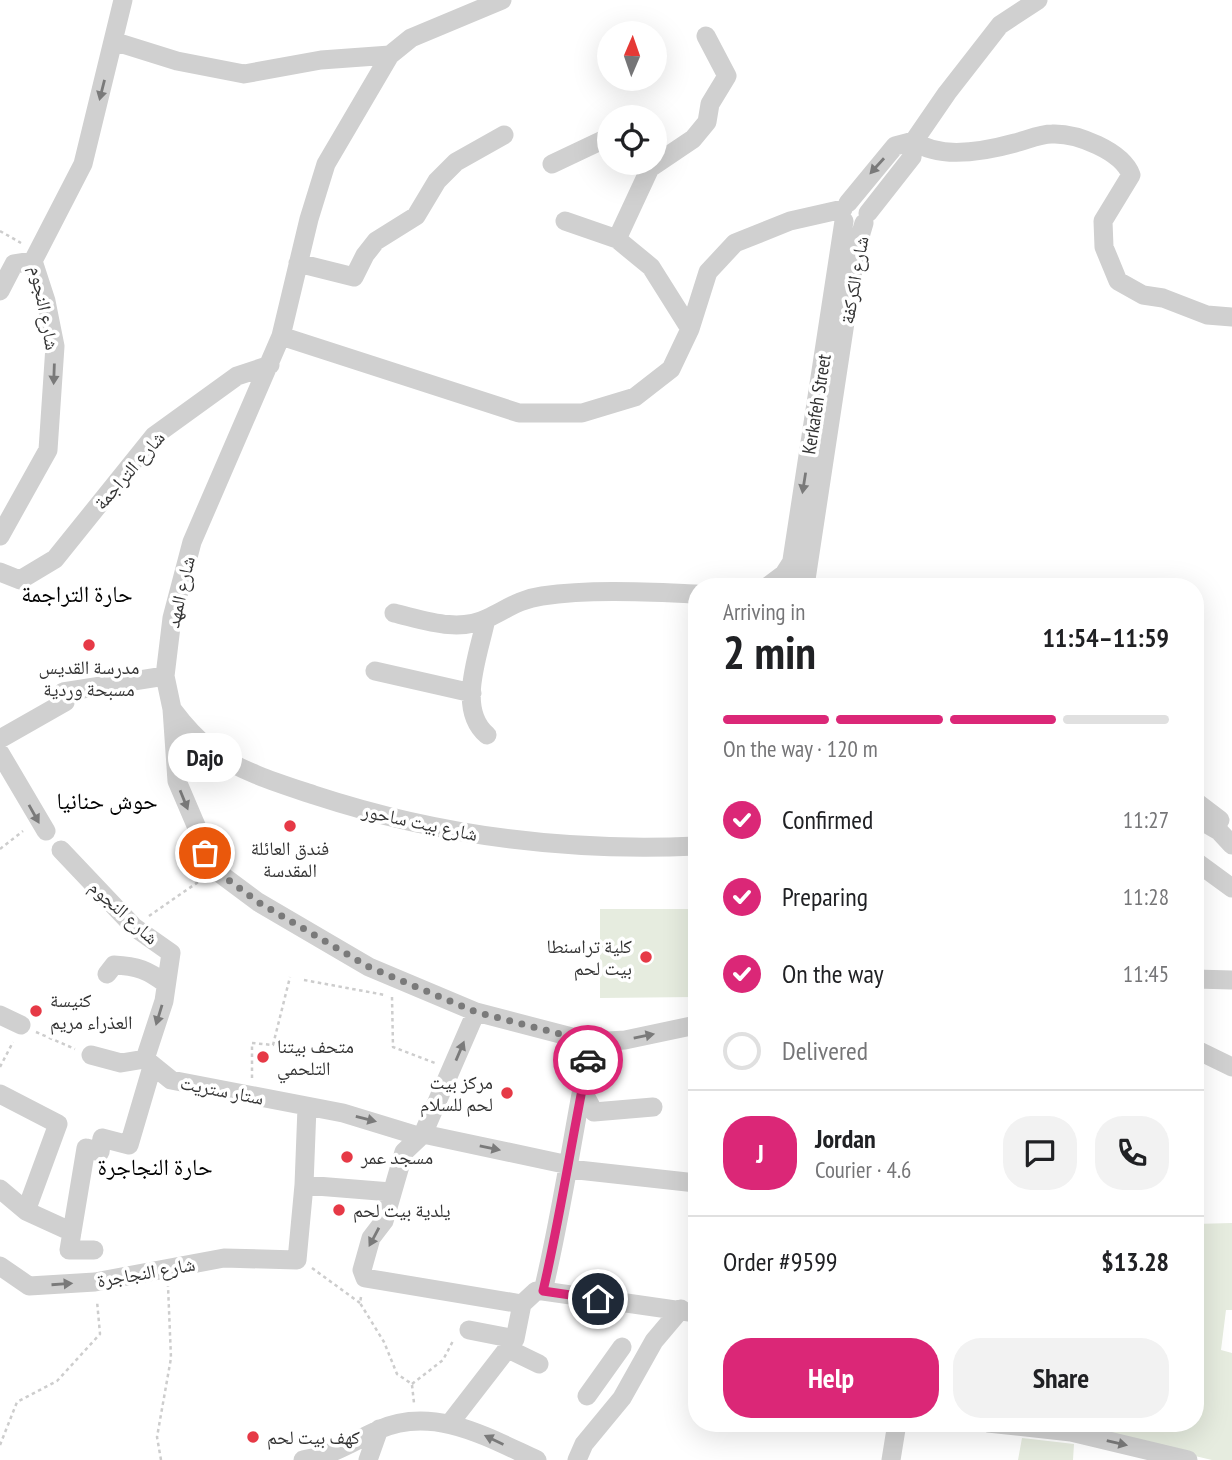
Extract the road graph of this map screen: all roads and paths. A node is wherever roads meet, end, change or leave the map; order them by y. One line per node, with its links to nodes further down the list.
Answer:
1 (123, 0): 5 (street, شارع النجوم)
2 (502, 0): 6 (street, شارع المهد)
3 (1038, 0): 8 (street, شارع الكركفة)
4 (706, 36): 10 (street)
5 (113, 41): 6 (street); 18 (street, شارع النجوم, one-way to 18)
6 (390, 55): 19 (street, شارع المهد)
7 (504, 135): 19 (street)
8 (914, 141): 13 (street, one-way to 13); 14 (street, شارع الكركفة); 21 (street)
9 (597, 143): 11 (street)
10 (667, 154)
11 (552, 164)
12 (643, 175): 17 (street)
13 (845, 211): 14 (street); 22 (street); 26 (street, Kerkafeh Street, one-way to 26)
14 (866, 218): 30 (street, شارع الكركفة)
15 (565, 221): 17 (street)
16 (0, 230): 18 (path)
17 (617, 239): 22 (street)
18 (36, 257): 20 (street); 25 (street, شارع النجوم, one-way to 25)
19 (298, 263): 23 (street, شارع المهد)
20 (0, 291)
21 (1232, 317)
22 (690, 329): 23 (street)
23 (281, 336): 24 (street, شارع المهد)
24 (270, 365): 27 (street, شارع التراجمة); 35 (street, شارع المهد)
25 (0, 536)
26 (791, 562): 28 (street); 29 (street, Kerkafeh Street)
27 (0, 572)
28 (778, 578)
29 (789, 578)
30 (805, 578)
31 (688, 594): 33 (street)
32 (394, 613): 33 (street)
33 (486, 620): 36 (street)
34 (375, 671): 36 (street)
35 (165, 676): 37 (street, شارع المهد); 39 (street)
36 (472, 693): 38 (street)
37 (172, 709): 46 (street, شارع بيت ساحور); 50 (street, شارع المهد, one-way to 50)
38 (487, 736)
39 (0, 739)
40 (4, 767): 43 (street, one-way to 43)
41 (1204, 808): 44 (street)
42 (1204, 822): 45 (street)
43 (42, 826): 47 (path)
44 (1232, 829)
45 (1232, 845)
46 (688, 846)
47 (0, 849)
48 (61, 850): 52 (street, شارع النجوم)
49 (1204, 868): 51 (street)
50 (215, 870): 52 (path); 59 (street)
51 (1232, 888)
52 (134, 927): 58 (street, شارع النجوم)
53 (107, 974): 58 (street)
54 (290, 977): 72 (path)
55 (1204, 979): 57 (street)
56 (304, 980): 69 (path)
57 (1232, 980)
58 (166, 984): 66 (street, شارع النجوم, one-way to 66)
59 (476, 1012): 63 (street); 69 (street, one-way to 59)
60 (0, 1015): 61 (street)
61 (21, 1025): 65 (path); 67 (path)
62 (688, 1027): 63 (street, one-way to 62)
63 (591, 1042): 70 (street)
64 (1204, 1053): 68 (street)
65 (91, 1055): 66 (street)
66 (148, 1063): 72 (street, ستار ستريت); 82 (street, شارع النجوم)
67 (0, 1067)
68 (1232, 1067)
69 (452, 1070): 75 (street)
70 (581, 1088): 74 (street); 76 (street)
71 (0, 1094): 81 (street)
72 (250, 1095): 73 (street, ستار ستريت)
73 (307, 1107): 75 (street, ستار ستريت, one-way to 75); 78 (street)
74 (653, 1107)
75 (423, 1134): 76 (street, ستار ستريت, one-way to 76); 80 (street)
76 (569, 1169): 77 (street, ستار ستريت); 88 (street)
77 (688, 1182)
78 (304, 1185): 80 (street); 84 (street)
79 (0, 1189): 81 (street)
80 (391, 1192): 89 (street, one-way to 89)
81 (26, 1211): 82 (street)
82 (72, 1232): 83 (street)
83 (94, 1250)
84 (297, 1260): 86 (street, شارع النجاجرة); 92 (path)
85 (0, 1266): 87 (street, شارع النجاجرة, one-way to 87)
86 (167, 1269): 87 (street, شارع النجاجرة); 102 (path)
87 (95, 1282): 101 (path)
88 (543, 1291): 89 (street); 90 (street)
89 (522, 1304): 93 (street)
90 (688, 1311)
91 (688, 1312): 106 (street)
92 (462, 1334): 93 (street)
93 (511, 1344): 95 (street); 97 (street)
94 (622, 1347): 96 (street)
95 (539, 1364)
96 (587, 1396)
97 (450, 1423): 98 (street); 105 (street, one-way to 97)
98 (379, 1429): 103 (street); 104 (street)
99 (896, 1432): 107 (street)
100 (1070, 1432): 108 (street, one-way to 108)
101 (0, 1446)
102 (161, 1460)
103 (303, 1460)
104 (368, 1460)
105 (537, 1460)
106 (577, 1460)
107 (891, 1460)
108 (1188, 1460)

